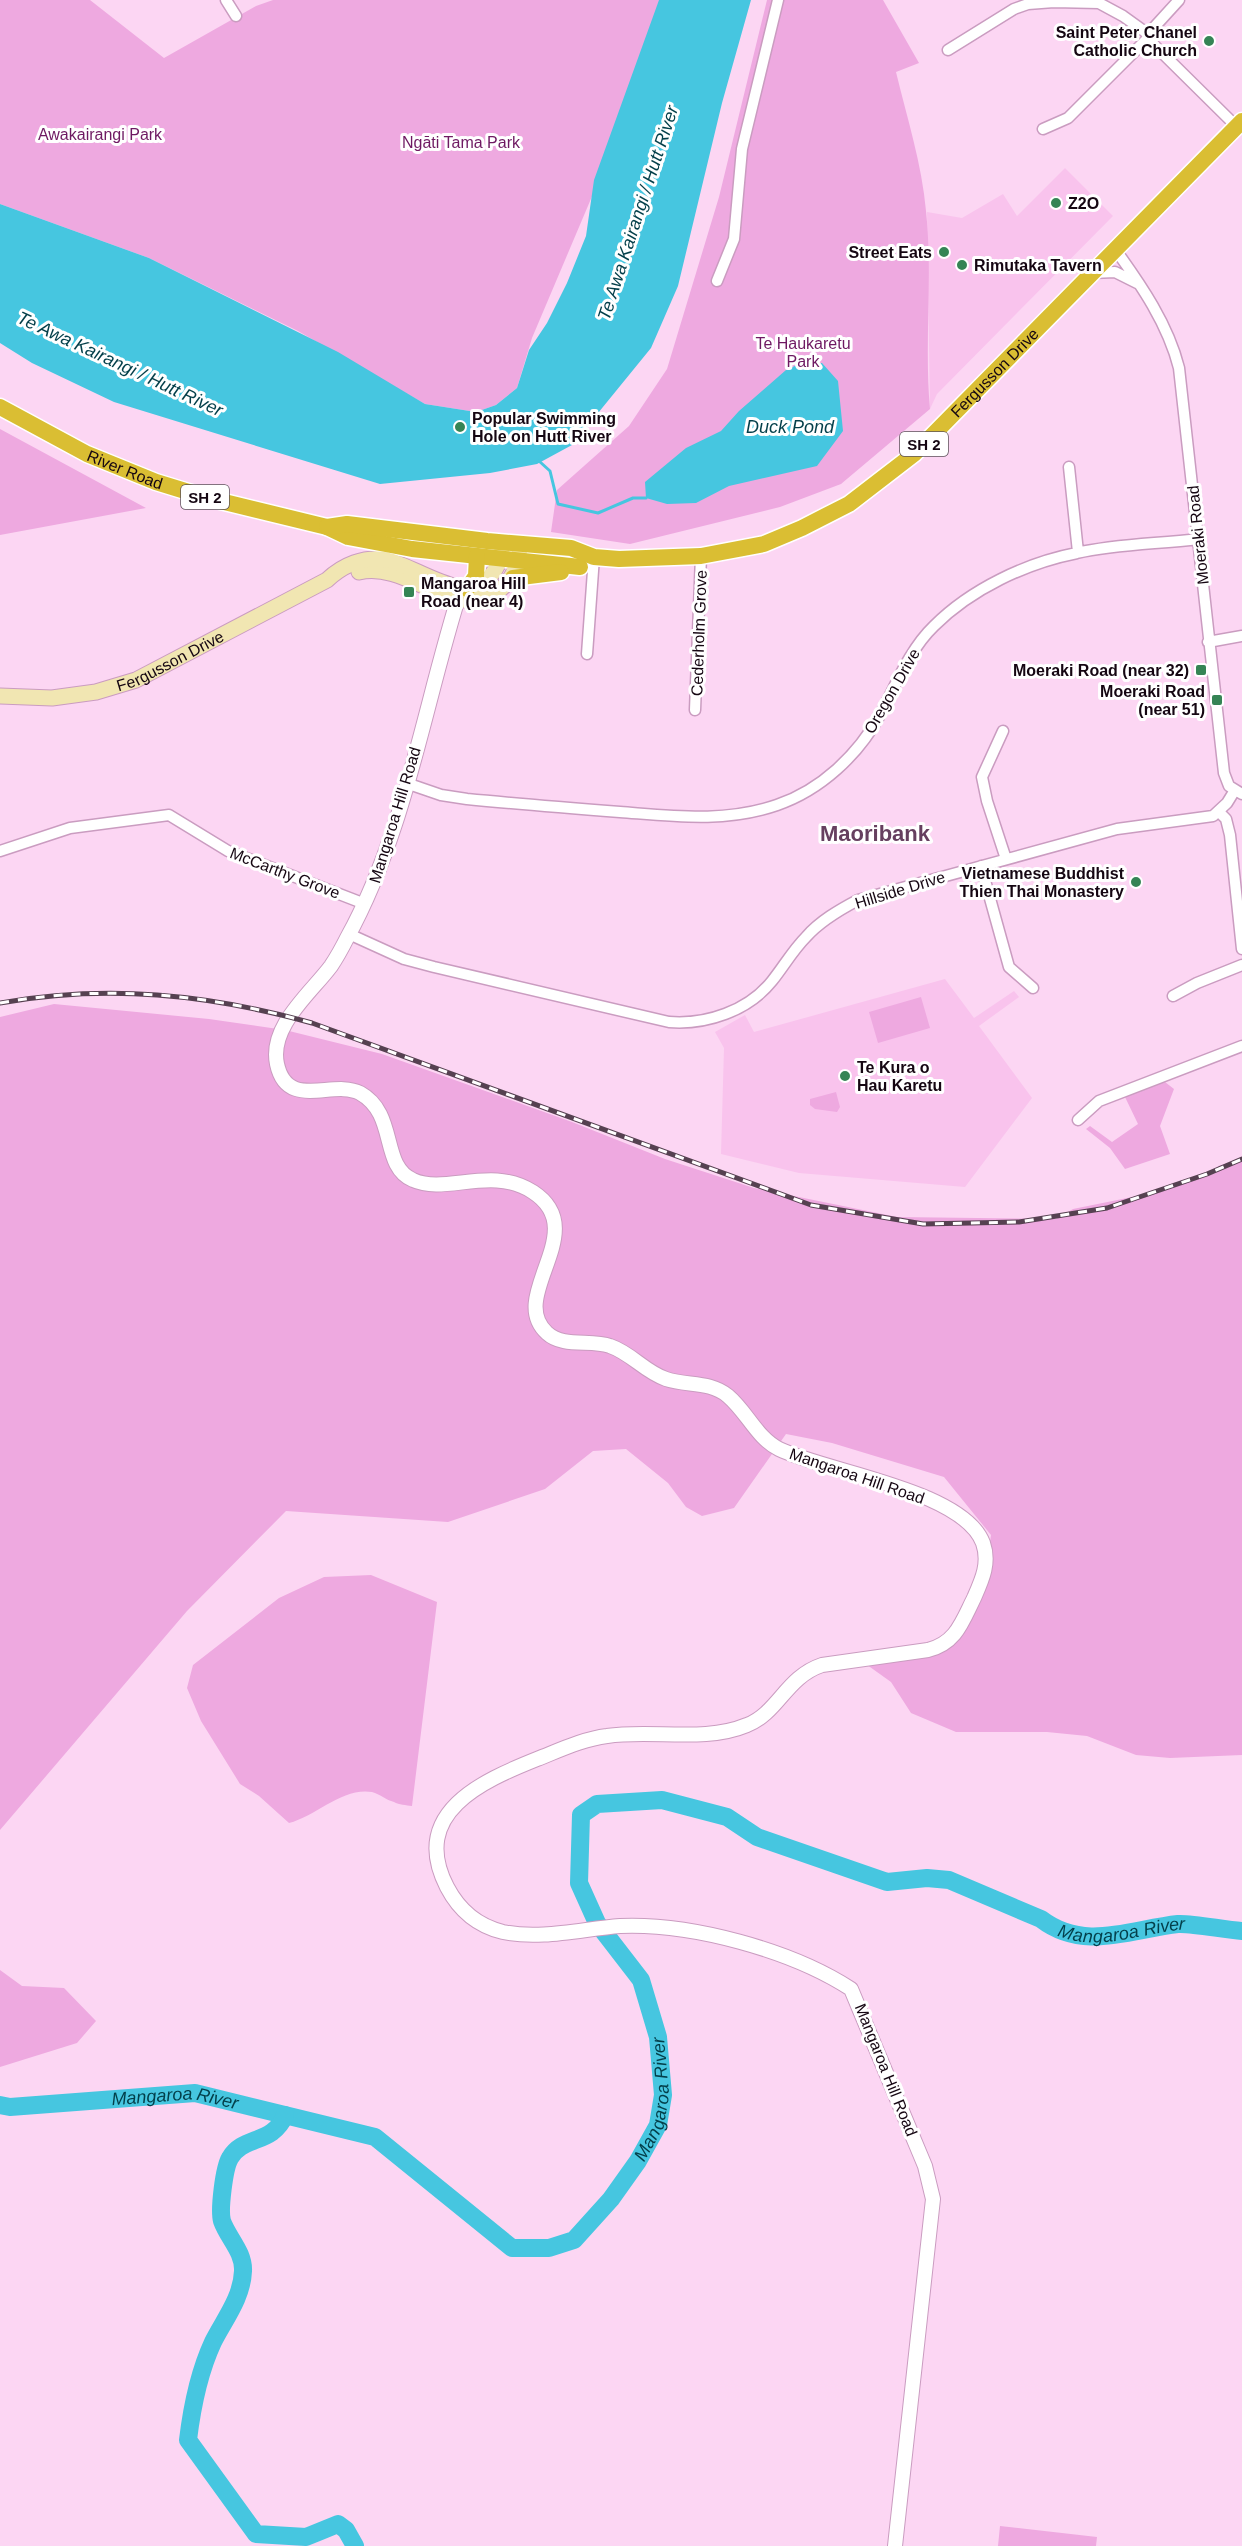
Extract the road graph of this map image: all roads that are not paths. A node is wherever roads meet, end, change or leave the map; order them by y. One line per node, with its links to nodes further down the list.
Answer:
1 (226, 0): 4 (street)
2 (778, 0): 11 (street)
3 (1179, 0): 5 (street)
4 (236, 16)
5 (1148, 36): 6 (street); 7 (street); 8 (street)
6 (948, 50)
7 (1239, 124): 9 (highway, Fergusson Drive / SH 2)
8 (1043, 129)
9 (1115, 249): 10 (highway, Fergusson Drive / SH 2); 12 (street, Moeraki Road)
10 (1092, 273): 12 (street); 21 (highway, Fergusson Drive / SH 2)
11 (717, 281)
12 (1139, 285): 16 (street, Moeraki Road)
13 (0, 407): 15 (highway, River Road / SH 2)
14 (1069, 467): 19 (street)
15 (327, 527): 17 (highway, River Road / SH 2); 20 (highway, River Road / SH 2)
16 (1198, 539): 19 (street, Oregon Drive); 26 (street, Moeraki Road)
17 (502, 550): 18 (highway, Fergusson Drive / SH 2); 20 (highway, River Road / SH 2); 24 (main road)
18 (519, 552): 22 (highway, Fergusson Drive / SH 2); 23 (main road)
19 (1078, 552): 31 (street, Oregon Drive)
20 (477, 556): 24 (highway)
21 (702, 556): 22 (highway, Fergusson Drive / SH 2); 29 (street, Cederholm Grove)
22 (587, 562): 23 (highway); 27 (street)
23 (513, 578): 24 (main road, Fergusson Drive)
24 (462, 592): 28 (main road, Fergusson Drive); 31 (street, Mangaroa Hill Road)
25 (1242, 636): 26 (street)
26 (1208, 642): 32 (street, Moeraki Road)
27 (587, 654)
28 (0, 696)
29 (695, 710)
30 (1003, 731): 35 (street)
31 (406, 783): 37 (street, Mangaroa Hill Road)
32 (1238, 792): 33 (street)
33 (1219, 812): 35 (street, Hillside Drive); 39 (street)
34 (0, 851): 37 (street, McCarthy Grove)
35 (1006, 859): 36 (street, Hillside Drive)
36 (981, 866): 38 (street, Hillside Drive); 41 (street)
37 (365, 904): 38 (street, Mangaroa Hill Road)
38 (349, 934): 45 (street, Mangaroa Hill Road)
39 (1242, 949)
40 (1242, 965): 42 (street)
41 (1033, 988)
42 (1173, 996)
43 (1242, 1046): 44 (street)
44 (1078, 1120)
45 (896, 2546)

